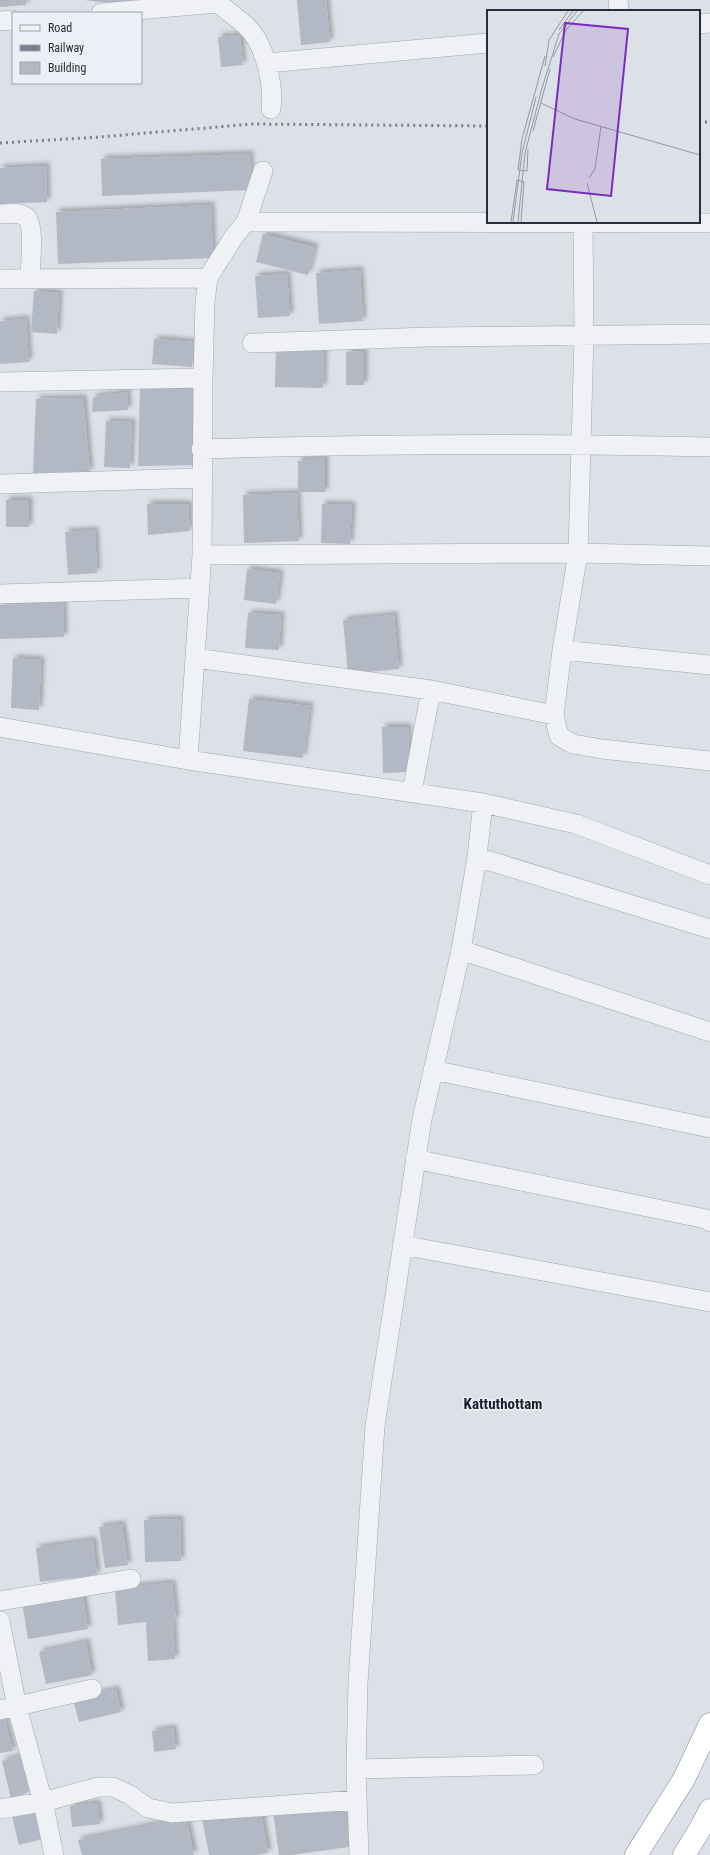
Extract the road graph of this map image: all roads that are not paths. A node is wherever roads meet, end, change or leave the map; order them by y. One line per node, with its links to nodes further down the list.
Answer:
1 (618, 0): 3 (street)
2 (217, 2): 4 (street); 10 (street)
3 (619, 10)
4 (112, 12)
5 (12, 20): 6 (street)
6 (0, 21)
7 (710, 23): 8 (street)
8 (700, 24)
9 (487, 43): 10 (street)
10 (267, 63): 11 (street)
11 (271, 109)
12 (264, 171): 14 (street)
13 (0, 214): 18 (street)
14 (246, 222): 15 (street); 19 (street)
15 (487, 223)
16 (583, 223): 17 (street); 22 (street)
17 (710, 223)
18 (30, 278): 19 (street); 20 (street)
19 (208, 278): 24 (street)
20 (0, 279)
21 (710, 334): 22 (street)
22 (584, 336): 23 (street); 26 (street)
23 (252, 343)
24 (203, 378): 25 (street); 28 (street)
25 (0, 382)
26 (580, 444): 27 (street); 28 (street); 31 (street)
27 (710, 447)
28 (202, 449): 29 (street)
29 (201, 478): 30 (street); 32 (street)
30 (0, 484)
31 (578, 553): 32 (street); 33 (street); 36 (street)
32 (202, 555): 34 (street)
33 (710, 556)
34 (200, 588): 35 (street); 37 (street)
35 (0, 594)
36 (562, 650): 38 (street); 40 (street)
37 (195, 658): 39 (street); 42 (street)
38 (710, 665)
39 (431, 690): 40 (street); 44 (street)
40 (554, 715): 43 (street)
41 (0, 727): 42 (street)
42 (188, 760): 44 (street)
43 (710, 761)
44 (412, 792): 45 (street)
45 (483, 803): 46 (street); 47 (street)
46 (478, 857): 48 (street); 49 (street)
47 (710, 875)
48 (710, 929)
49 (461, 950): 50 (street); 51 (street)
50 (710, 1032)
51 (433, 1070): 52 (street); 53 (street)
52 (710, 1128)
53 (416, 1159): 54 (street); 55 (street)
54 (710, 1222)
55 (402, 1245): 56 (street); 64 (street)
56 (710, 1302)
57 (130, 1579): 58 (street)
58 (0, 1600)
59 (0, 1620): 61 (street)
60 (92, 1689): 61 (street)
61 (9, 1709): 66 (street)
62 (710, 1724): 71 (highway)
63 (534, 1765): 64 (street)
64 (356, 1769): 65 (street)
65 (357, 1800): 66 (street); 70 (street)
66 (43, 1802): 67 (street); 69 (street)
67 (0, 1809)
68 (710, 1810): 72 (highway)
69 (54, 1855)
70 (360, 1855)
71 (636, 1855)
72 (684, 1855)

